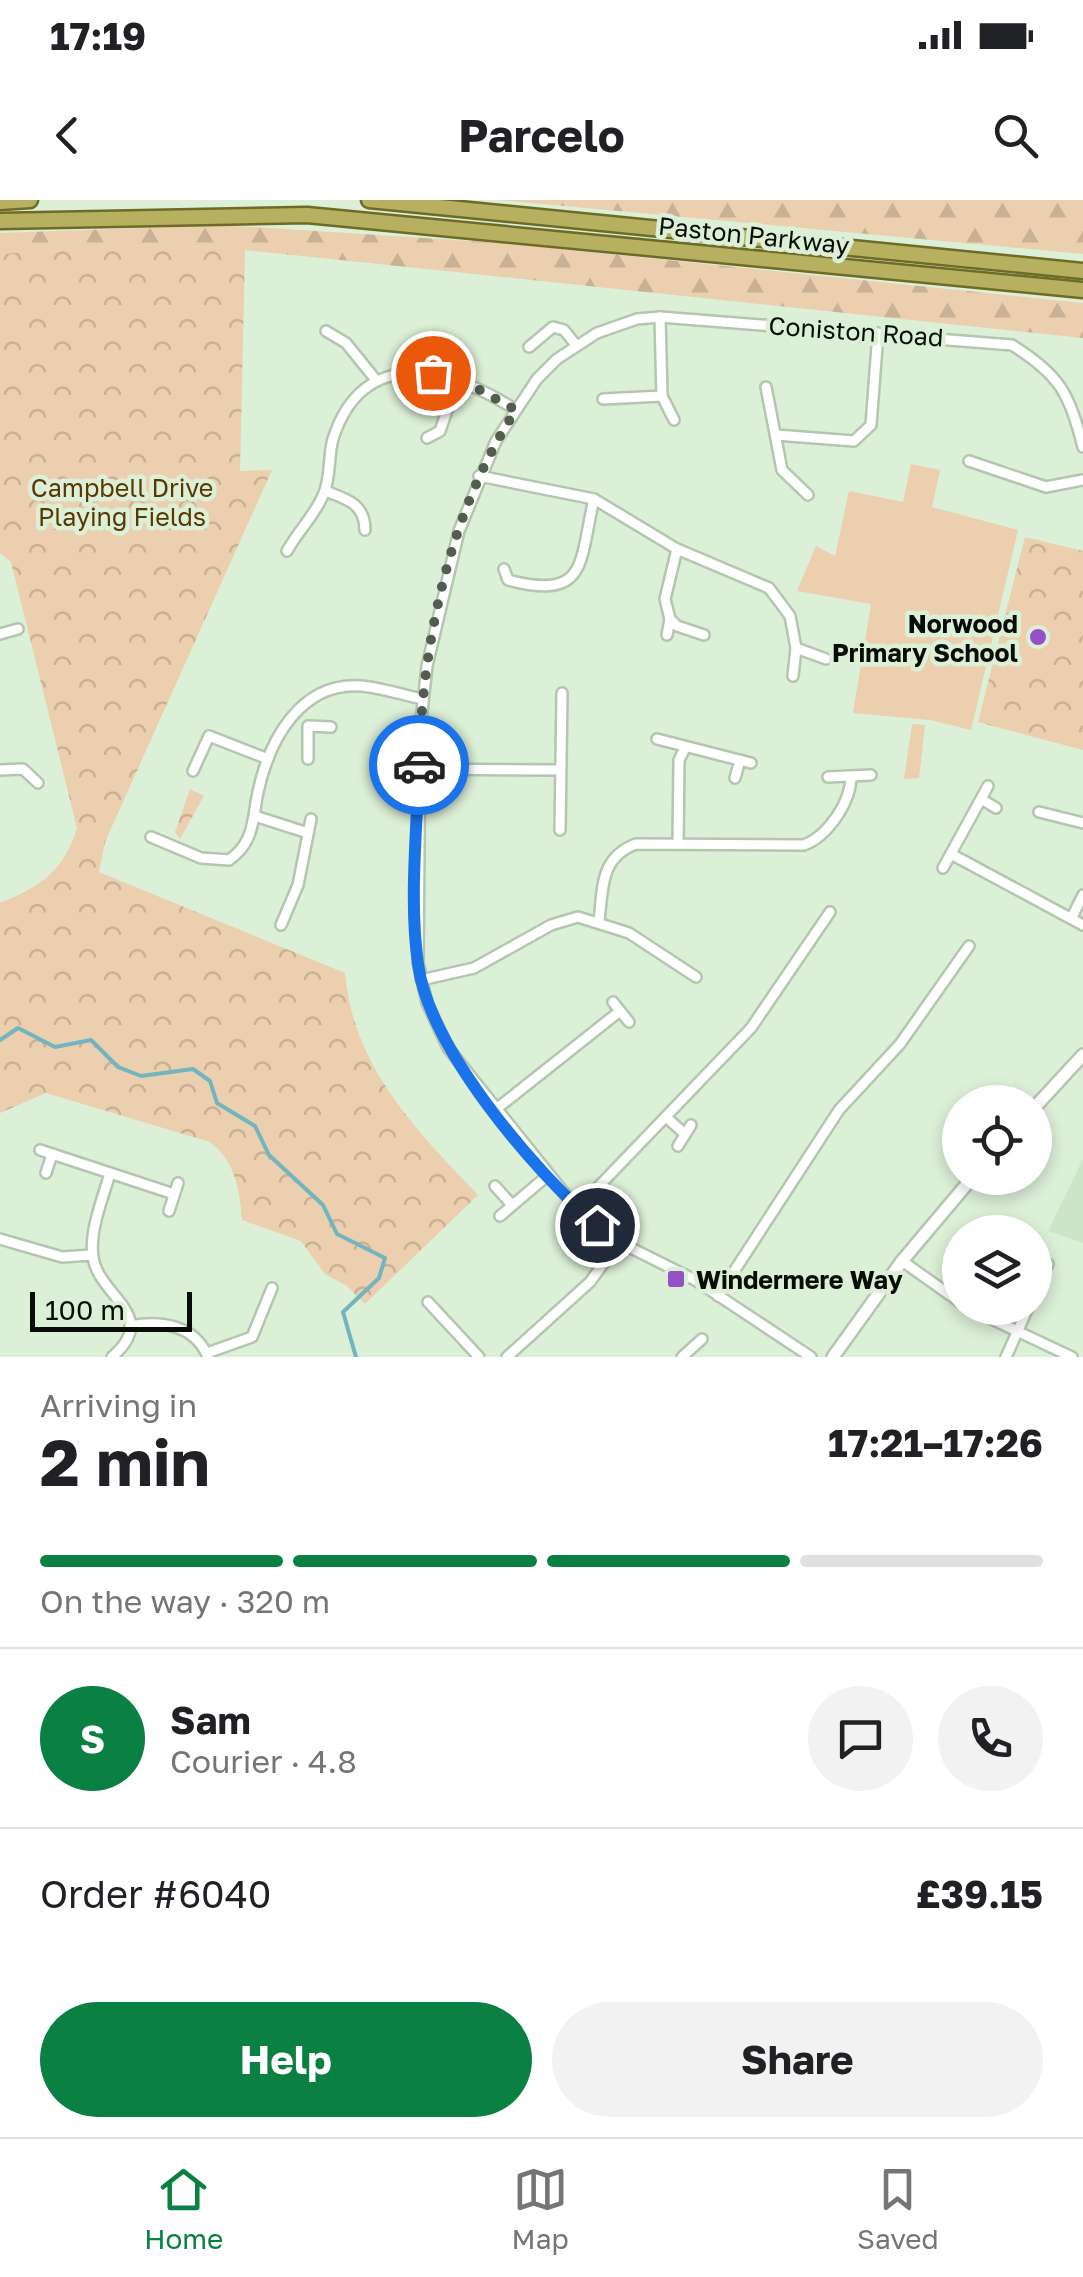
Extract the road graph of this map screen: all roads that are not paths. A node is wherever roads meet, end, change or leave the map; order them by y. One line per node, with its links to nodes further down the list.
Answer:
1 (30, 200): 3 (highway)
2 (369, 200): 5 (highway, Paston Parkway)
3 (0, 202)
4 (0, 221): 6 (highway, Paston Parkway)
5 (1083, 271)
6 (1083, 290)
7 (660, 317): 9 (street, Coniston Road); 10 (street, Coniston Road); 15 (street)
8 (326, 330): 13 (street)
9 (878, 332): 19 (street, Coniston Road); 20 (street)
10 (576, 345): 11 (street); 17 (street, Coniston Road)
11 (529, 347)
12 (458, 378): 13 (street); 17 (street); 21 (street)
13 (376, 380): 26 (street)
14 (766, 386): 20 (street)
15 (662, 396): 16 (street); 18 (street)
16 (603, 398)
17 (516, 410): 24 (street, Coniston Road)
18 (674, 420)
19 (1081, 428): 22 (street, Coniston Road)
20 (776, 435): 27 (street)
21 (427, 438)
22 (1083, 447)
23 (969, 462): 25 (street)
24 (478, 476): 28 (street); 42 (street, Coniston Road)
25 (1083, 480)
26 (325, 491): 29 (street); 31 (street)
27 (808, 495)
28 (594, 499): 30 (street); 32 (street)
29 (366, 530)
30 (677, 549): 33 (street); 38 (street)
31 (287, 551)
32 (504, 569)
33 (670, 619): 36 (street); 37 (street)
34 (18, 628): 35 (street)
35 (0, 634)
36 (704, 634)
37 (667, 635)
38 (796, 648): 39 (street); 40 (street)
39 (826, 659)
40 (793, 676)
41 (562, 693): 54 (street)
42 (422, 699): 43 (street); 52 (street, Coniston Road)
43 (294, 714): 44 (street); 49 (street)
44 (308, 726): 45 (street); 48 (street)
45 (331, 727)
46 (657, 739): 47 (street)
47 (685, 748): 50 (street); 71 (street)
48 (308, 759)
49 (268, 760): 55 (street); 65 (street)
50 (740, 760): 51 (street); 59 (street)
51 (751, 763)
52 (418, 769): 54 (street); 82 (street, Coniston Road)
53 (0, 770): 60 (street)
54 (560, 770): 68 (street)
55 (193, 771)
56 (871, 775): 57 (street)
57 (851, 776): 58 (street); 71 (street)
58 (828, 777)
59 (735, 778)
60 (38, 783)
61 (988, 786): 62 (street)
62 (981, 799): 63 (street); 72 (street)
63 (996, 808)
64 (1040, 812): 67 (street)
65 (255, 816): 69 (street); 70 (street)
66 (311, 820): 69 (street)
67 (1083, 823)
68 (560, 830)
69 (308, 833): 78 (street)
70 (151, 838)
71 (678, 844): 77 (street)
72 (951, 854): 73 (street); 76 (street)
73 (943, 868)
74 (1083, 895): 76 (street)
75 (830, 912): 89 (street)
76 (1072, 918): 79 (street)
77 (599, 921): 81 (street); 82 (street)
78 (281, 925)
79 (1083, 925)
80 (970, 946): 110 (street)
81 (696, 978)
82 (421, 980): 88 (street, Coniston Road)
83 (613, 1002): 84 (street)
84 (620, 1011): 85 (street); 88 (street)
85 (629, 1022)
86 (1083, 1055): 87 (street)
87 (1052, 1089)
88 (496, 1110): 95 (street, Coniston Road)
89 (666, 1117): 90 (street); 101 (street)
90 (678, 1146)
91 (40, 1150): 92 (street)
92 (52, 1154): 93 (street); 94 (street)
93 (46, 1172)
94 (110, 1173): 98 (street); 106 (street)
95 (547, 1176): 100 (street); 101 (street, Coniston Road)
96 (178, 1182): 98 (street)
97 (494, 1186): 100 (street)
98 (174, 1194): 102 (street)
99 (958, 1195): 107 (street)
100 (512, 1205): 103 (street)
101 (578, 1208): 105 (street, Coniston Road)
102 (169, 1211)
103 (500, 1216)
104 (0, 1240): 106 (street)
105 (619, 1242): 110 (street, Coniston Road); 122 (street)
106 (92, 1255): 116 (street)
107 (902, 1261): 109 (street); 125 (street)
108 (272, 1288): 119 (street)
109 (942, 1289)
110 (718, 1296): 124 (street, Coniston Road)
111 (428, 1302): 113 (street)
112 (452, 1310): 113 (street)
113 (444, 1318): 121 (street)
114 (1003, 1325): 117 (street)
115 (1020, 1325): 117 (street)
116 (130, 1326): 119 (street); 120 (street)
117 (1017, 1332): 126 (street); 127 (street)
118 (702, 1339): 123 (street)
119 (208, 1355)
120 (112, 1357)
121 (479, 1357)
122 (508, 1357)
123 (682, 1357)
124 (812, 1357)
125 (833, 1357)
126 (1006, 1357)
127 (1072, 1357)

